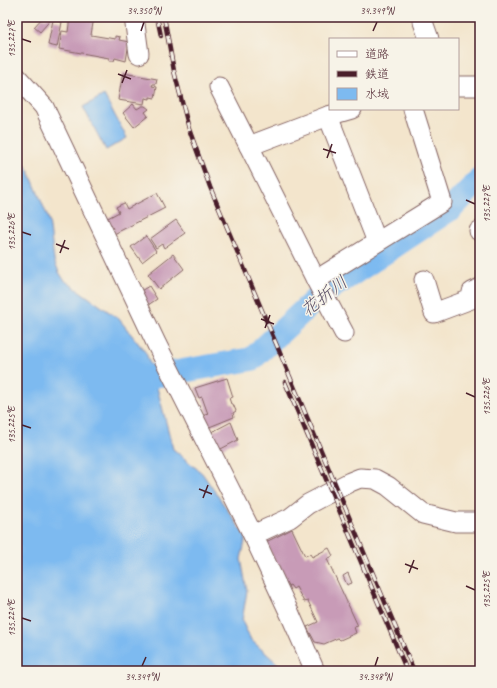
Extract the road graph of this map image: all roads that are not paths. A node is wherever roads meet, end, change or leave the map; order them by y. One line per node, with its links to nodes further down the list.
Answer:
1 (134, 17): 2 (street)
2 (139, 54)
3 (17, 77): 17 (street)
4 (459, 86): 5 (street)
5 (480, 86)
6 (219, 87): 10 (street)
7 (349, 110): 9 (street)
8 (413, 110): 11 (street)
9 (328, 116): 10 (street); 11 (street)
10 (249, 146): 12 (street)
11 (377, 242): 12 (street)
12 (316, 280): 15 (street)
13 (424, 280): 14 (street)
14 (480, 288)
15 (344, 333)
16 (480, 522): 17 (street)
17 (253, 535): 18 (street)
18 (315, 671)

